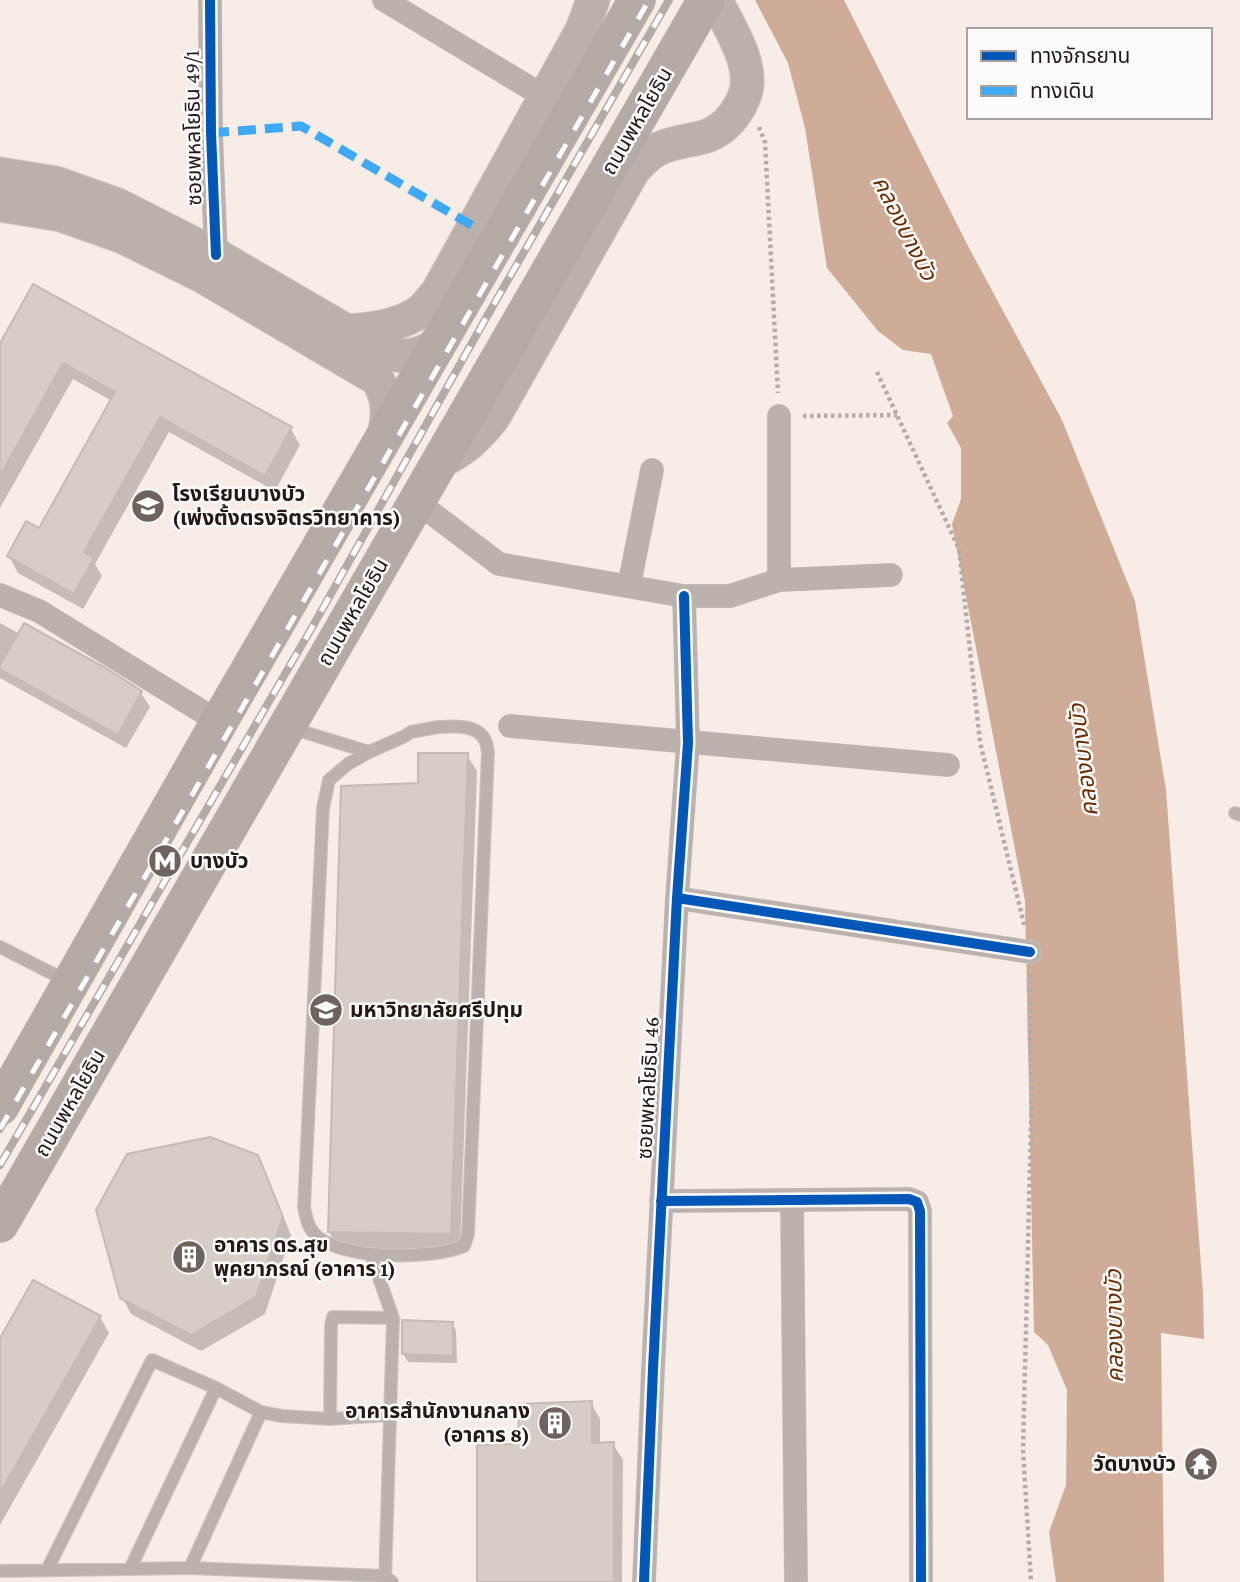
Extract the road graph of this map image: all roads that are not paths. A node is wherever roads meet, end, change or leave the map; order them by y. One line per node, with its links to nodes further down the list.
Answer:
1 (209, 0): 10 (street, ซอยพหลโยธิน 49/1)
2 (384, 0): 6 (street)
3 (637, 0): 12 (main road)
4 (589, 3): 6 (main road)
5 (707, 4): 15 (main road, ถนนพหลโยธิน); 15 (main road)
6 (545, 97): 11 (main road)
7 (0, 174): 9 (main road)
8 (0, 205): 9 (main road)
9 (170, 246): 10 (main road)
10 (209, 266): 11 (main road); 14 (main road)
11 (348, 331): 12 (main road)
12 (436, 345): 14 (main road)
13 (779, 416): 19 (street)
14 (384, 435): 23 (main road)
15 (440, 462): 17 (main road, ถนนพหลโยธิน)
16 (652, 470): 20 (street)
17 (417, 502): 20 (street); 24 (main road, ถนนพหลโยธิน)
18 (891, 575): 19 (street)
19 (779, 580): 22 (street)
20 (629, 586): 22 (street)
21 (0, 595): 23 (street)
22 (684, 596): 26 (street, ซอยพหลโยธิน 46)
23 (219, 722): 32 (main road)
24 (288, 724): 27 (lane); 36 (main road, ถนนพหลโยธิน)
25 (510, 726): 26 (street)
26 (688, 743): 28 (street); 29 (street, ซอยพหลโยธิน 46)
27 (369, 752): 37 (lane); 37 (lane)
28 (948, 765)
29 (677, 898): 31 (street); 34 (street, ซอยพหลโยธิน 46)
30 (0, 947): 32 (lane)
31 (1030, 952)
32 (71, 983): 33 (main road)
33 (0, 1107)
34 (662, 1200): 35 (street); 48 (street, ซอยพหลโยธิน 46)
35 (792, 1200): 49 (street); 50 (street)
36 (0, 1224)
37 (371, 1255): 38 (lane)
38 (393, 1318): 41 (lane); 42 (lane)
39 (216, 1388): 40 (lane); 44 (lane); 45 (lane)
40 (261, 1412): 42 (lane); 43 (lane)
41 (389, 1415): 42 (lane); 47 (lane)
42 (330, 1419)
43 (190, 1568): 44 (lane); 47 (lane)
44 (130, 1569): 45 (lane)
45 (47, 1570): 46 (lane)
46 (0, 1571)
47 (387, 1580)
48 (644, 1582)
49 (796, 1582)
50 (921, 1582)

